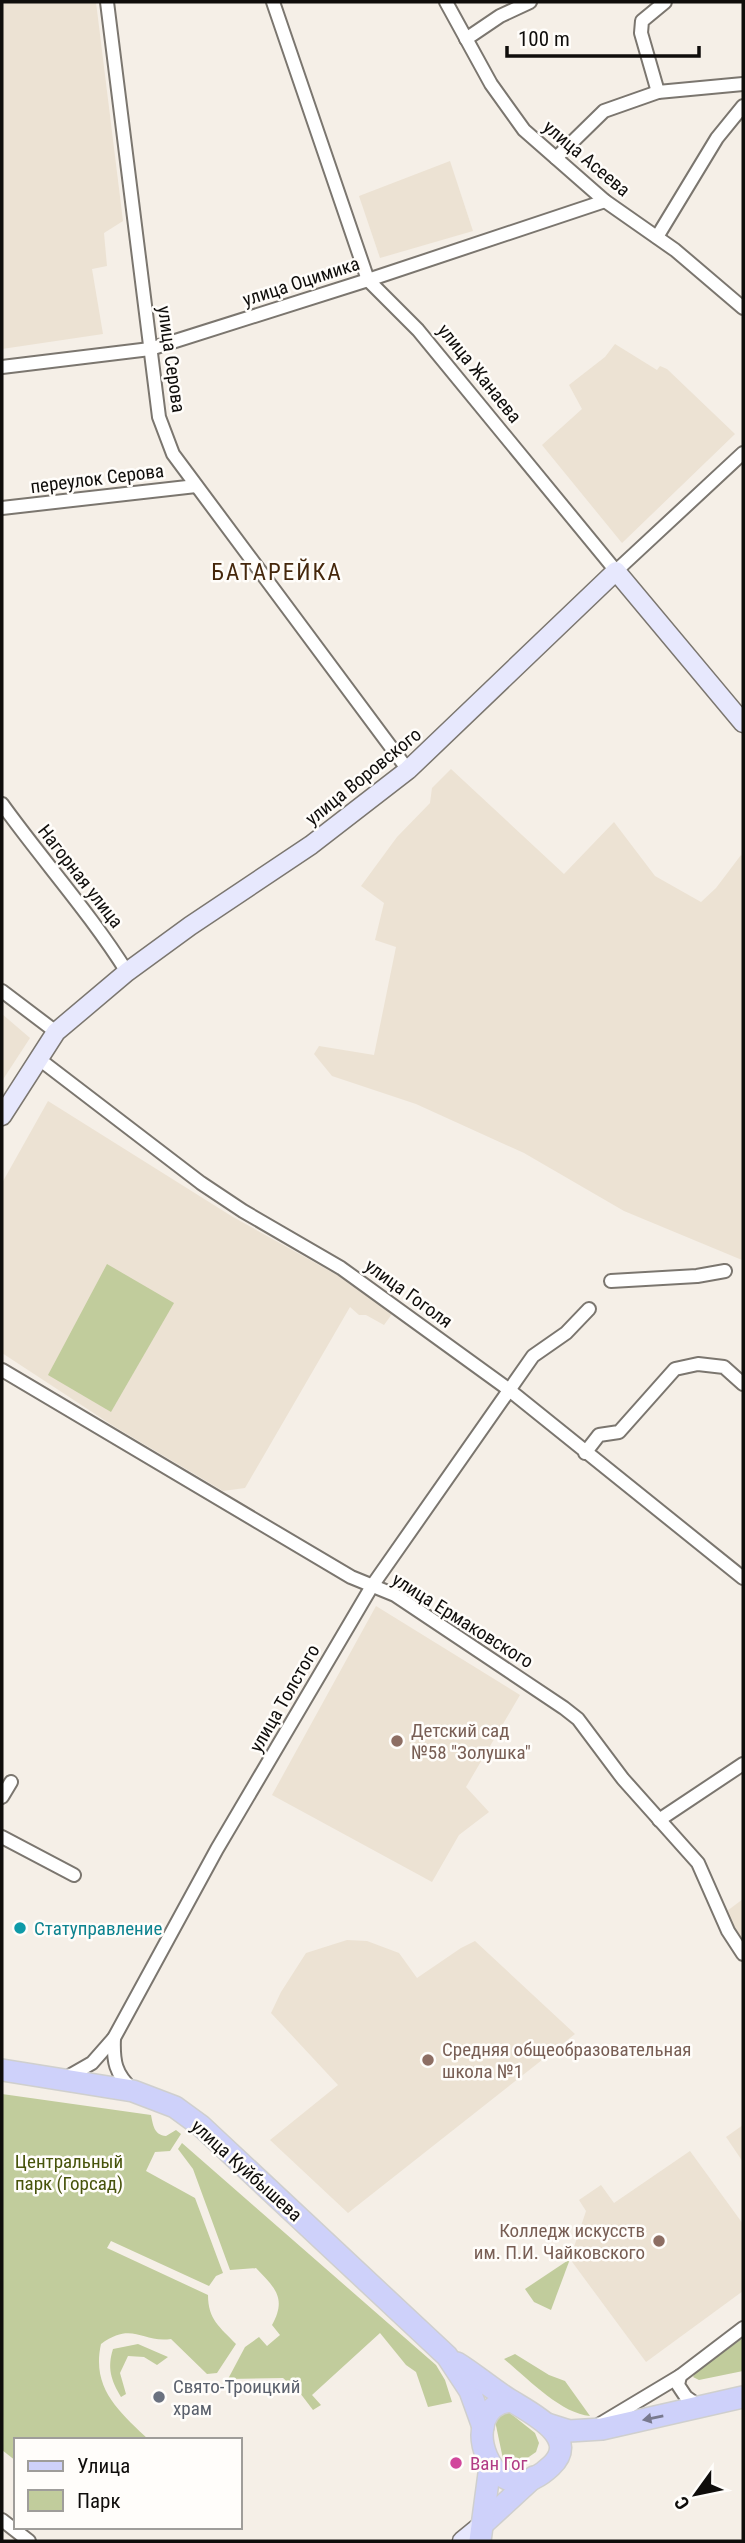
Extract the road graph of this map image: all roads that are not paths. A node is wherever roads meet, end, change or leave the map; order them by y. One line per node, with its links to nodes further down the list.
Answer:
1 (107, 2): 15 (street, улица Серова)
2 (273, 2): 13 (street, улица Жанаева)
3 (446, 2): 6 (street, улица Асеева)
4 (530, 2): 6 (street)
5 (665, 2): 8 (street)
6 (467, 40): 10 (street, улица Асеева)
7 (743, 84): 8 (street)
8 (658, 92): 10 (street)
9 (743, 106): 12 (street)
10 (556, 158): 11 (street, улица Асеева)
11 (605, 201): 12 (street, улица Асеева); 13 (street, улица Оцимика)
12 (657, 237): 14 (street, улица Асеева)
13 (368, 280): 15 (street, улица Оцимика); 20 (street, улица Жанаева)
14 (743, 308)
15 (149, 349): 16 (street, улица Оцимика); 18 (street, улица Серова)
16 (2, 367)
17 (743, 453): 20 (street, улица Воровского)
18 (196, 486): 19 (street, переулок Серова); 22 (street, улица Серова)
19 (2, 508)
20 (616, 570): 21 (street, улица Жанаева); 22 (street, улица Воровского)
21 (743, 723)
22 (408, 770): 24 (street, улица Воровского)
23 (2, 804): 24 (street, Нагорная улица)
24 (127, 972): 26 (street, улица Воровского)
25 (2, 991): 26 (street)
26 (56, 1032): 27 (street, улица Воровского)
27 (39, 1059): 28 (street, улица Воровского); 34 (street, улица Гоголя)
28 (2, 1116)
29 (725, 1271): 30 (street)
30 (611, 1281)
31 (589, 1309): 34 (street, улица Толстого)
32 (2, 1370): 37 (street, улица Ермаковского)
33 (743, 1384): 35 (street)
34 (508, 1389): 35 (street, улица Гоголя); 37 (street, улица Толстого)
35 (586, 1453): 36 (street, улица Гоголя)
36 (743, 1578)
37 (372, 1586): 41 (street, улица Ермаковского); 45 (street, улица Толстого)
38 (743, 1764): 41 (street)
39 (11, 1782): 40 (street)
40 (2, 1797)
41 (659, 1820): 44 (street, улица Ермаковского)
42 (2, 1837): 43 (street)
43 (74, 1875)
44 (743, 1954)
45 (114, 2038): 47 (street, улица Толстого); 48 (street)
46 (2, 2070): 47 (main road, улица Куйбышева)
47 (64, 2079): 48 (main road, улица Куйбышева)
48 (133, 2091): 50 (main road, улица Куйбышева)
49 (743, 2328): 51 (street)
50 (447, 2356): 53 (main road, улица Куйбышева); 56 (main road, улица Куйбышева)
51 (680, 2376): 54 (street); 57 (street)
52 (743, 2397): 54 (main road)
53 (511, 2401): 55 (main road, улица Куйбышева); 56 (main road)
54 (700, 2407): 57 (main road, one-way to 57)
55 (547, 2424): 57 (main road); 59 (main road)
56 (484, 2427): 58 (main road, улица Куйбышева)
57 (588, 2431)
58 (490, 2466): 59 (main road); 61 (main road, улица Куйбышева)
59 (537, 2475): 61 (main road)
60 (2, 2520): 62 (street)
61 (482, 2532): 63 (street)
62 (29, 2541)
63 (461, 2541)

